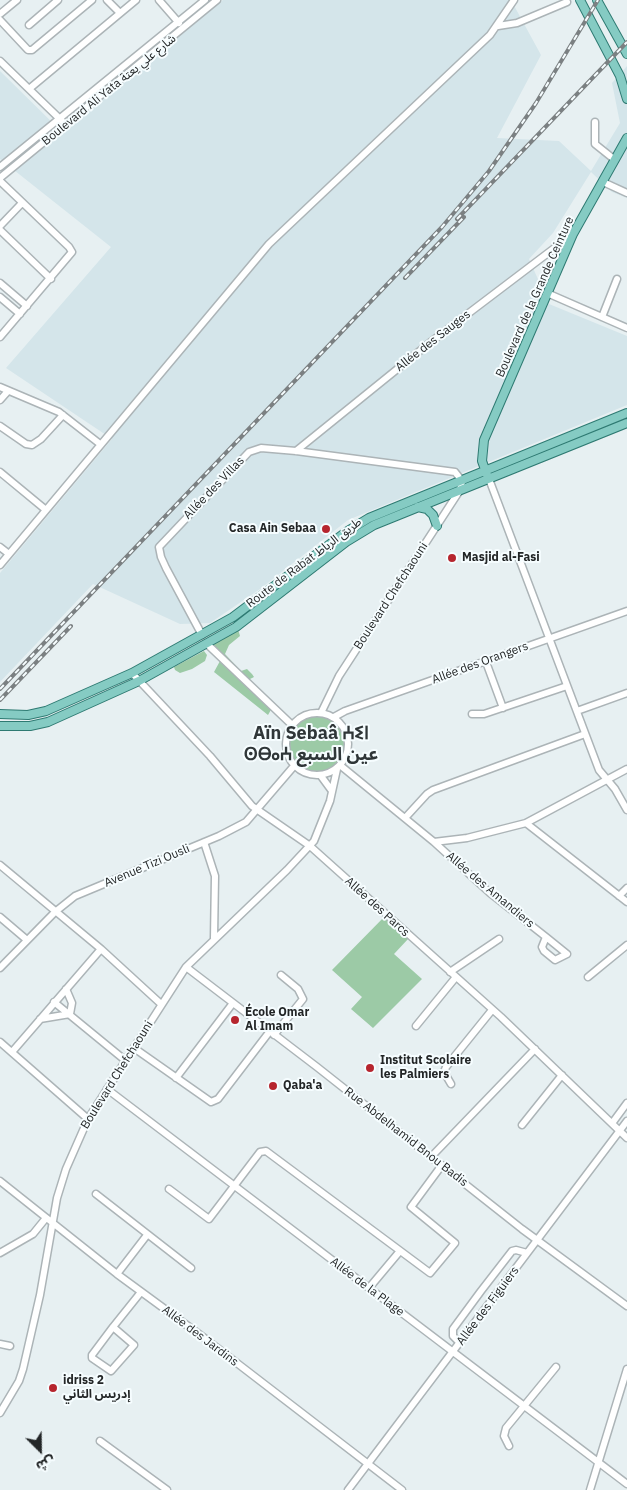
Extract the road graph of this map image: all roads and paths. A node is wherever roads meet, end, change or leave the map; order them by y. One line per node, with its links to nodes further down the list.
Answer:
1 (17, 0): 14 (street)
2 (58, 0): 17 (street)
3 (92, 0): 15 (street)
4 (107, 0): 13 (street)
5 (136, 0): 13 (street)
6 (159, 0): 16 (street)
7 (205, 0): 16 (street, Boulevard Ali Yata شارع علي يعتة)
8 (217, 0): 22 (street, Boulevard Ali Yata شارع علي يعتة)
9 (514, 0): 18 (street)
10 (580, 0): 24 (main road)
11 (597, 0): 19 (main road)
12 (567, 2): 18 (street)
13 (120, 13): 23 (street)
14 (0, 14)
15 (1, 23)
16 (179, 23): 21 (street, Boulevard Ali Yata شارع علي يعتة)
17 (30, 25)
18 (498, 26): 55 (street)
19 (627, 54)
20 (0, 61): 23 (street)
21 (110, 79): 22 (street); 25 (street, Boulevard Ali Yata شارع علي يعتة)
22 (116, 84): 27 (street, Boulevard Ali Yata شارع علي يعتة)
23 (29, 90): 25 (street)
24 (627, 99)
25 (60, 119): 27 (street); 30 (street, Boulevard Ali Yata شارع علي يعتة)
26 (595, 122): 29 (street)
27 (66, 125): 31 (street, Boulevard Ali Yata شارع علي يعتة)
28 (627, 138): 29 (main road, Boulevard de la Grande Ceinture)
29 (615, 160): 32 (main road, Boulevard de la Grande Ceinture)
30 (0, 168)
31 (0, 179): 34 (street)
32 (604, 182): 33 (street); 37 (main road, Boulevard de la Grande Ceinture)
33 (627, 193)
34 (22, 203): 35 (street); 38 (street)
35 (0, 226)
36 (0, 230): 38 (street)
37 (573, 234): 41 (main road, Boulevard de la Grande Ceinture); 56 (street, Allée des Sauges)
38 (51, 279): 43 (street)
39 (617, 279): 45 (street)
40 (0, 283): 43 (street)
41 (547, 293): 45 (street); 58 (main road, Boulevard de la Grande Ceinture)
42 (0, 297): 44 (street)
43 (27, 306): 44 (street)
44 (20, 314): 47 (street)
45 (602, 317): 46 (street)
46 (627, 328)
47 (0, 337)
48 (0, 387): 49 (street)
49 (8, 390): 50 (street); 52 (street)
50 (0, 400)
51 (627, 413): 58 (main road, Route de Rabat طريق الرباط)
52 (63, 415): 54 (street); 55 (street)
53 (627, 423): 58 (main road, Route de Rabat طريق الرباط)
54 (0, 426)
55 (100, 444): 62 (street)
56 (296, 451): 59 (street, Allée des Villas); 68 (street, Allée des Villas)
57 (0, 472): 62 (street)
58 (487, 475): 59 (main road, Route de Rabat طريق الرباط); 60 (main road, Route de Rabat طريق الرباط); 69 (street)
59 (462, 480): 60 (street, Boulevard Chefchaouni); 68 (main road, Route de Rabat طريق الرباط)
60 (460, 490): 61 (main road, Route de Rabat طريق الرباط); 63 (street, Boulevard Chefchaouni)
61 (418, 507): 63 (main road); 70 (main road, Route de Rabat طريق الرباط)
62 (46, 510): 65 (street)
63 (437, 526): 78 (street, Boulevard Chefchaouni)
64 (0, 547): 65 (street)
65 (9, 554): 66 (street)
66 (0, 565)
67 (627, 611): 69 (street, Allée des Orangers)
68 (202, 635): 72 (main road, Route de Rabat طريق الرباط)
69 (549, 638): 71 (street, Allée des Orangers); 74 (street)
70 (207, 644): 73 (main road, Route de Rabat طريق الرباط); 82 (street)
71 (486, 662): 76 (street); 81 (street, Allée des Orangers)
72 (132, 674): 73 (street, Allée des Parcs); 79 (main road, Route de Rabat طريق الرباط)
73 (139, 681): 83 (main road, Route de Rabat طريق الرباط); 92 (street, Allée des Parcs)
74 (567, 686): 76 (street); 77 (street)
75 (627, 693): 77 (street)
76 (503, 708): 80 (street)
77 (577, 711): 84 (street)
78 (321, 713): 81 (street); 82 (street)
79 (0, 714)
80 (472, 714)
81 (334, 717): 86 (street)
82 (292, 725): 85 (street)
83 (0, 726)
84 (585, 734): 89 (street); 93 (street)
85 (294, 766): 88 (street); 92 (street, Avenue Tizi Ousli)
86 (339, 767): 88 (street); 90 (street, Boulevard Chefchaouni); 93 (street, Allée des Amandiers)
87 (627, 769): 89 (street, Allée des Amandiers)
88 (321, 776): 90 (street)
89 (606, 780): 91 (street); 94 (street, Allée des Amandiers)
90 (332, 791): 97 (street, Boulevard Chefchaouni)
91 (627, 810)
92 (258, 811): 95 (street, Avenue Tizi Ousli); 97 (street, Allée des Parcs)
93 (405, 818): 96 (street, Allée des Amandiers)
94 (526, 823): 96 (street, Allée des Amandiers); 100 (street)
95 (204, 842): 102 (street, Avenue Tizi Ousli); 105 (street)
96 (434, 842): 104 (street, Allée des Amandiers)
97 (310, 846): 105 (street, Boulevard Chefchaouni); 112 (street, Allée des Parcs)
98 (0, 865): 102 (street)
99 (627, 888): 100 (street)
100 (619, 896): 101 (street)
101 (627, 902)
102 (55, 912): 107 (street, Avenue Tizi Ousli); 109 (street)
103 (0, 917): 107 (street)
104 (546, 937)
105 (214, 938): 110 (street, Boulevard Chefchaouni)
106 (499, 939): 112 (street)
107 (26, 940): 111 (street, Avenue Tizi Ousli)
108 (627, 945): 115 (street)
109 (101, 949): 116 (street); 119 (street)
110 (186, 967): 118 (street, Rue Abdelhamid Bnou Badis); 119 (street, Boulevard Chefchaouni)
111 (0, 968)
112 (450, 972): 114 (street, Allée des Parcs)
113 (281, 975): 124 (street)
114 (456, 977): 120 (street, Allée des Parcs); 123 (street)
115 (588, 977)
116 (66, 989): 117 (street); 121 (street)
117 (54, 1002): 121 (street); 122 (street)
118 (233, 1003): 124 (street, Rue Abdelhamid Bnou Badis); 131 (street)
119 (161, 1004): 126 (street, Boulevard Chefchaouni)
120 (492, 1010): 127 (street, Allée des Parcs); 132 (street)
121 (70, 1014): 122 (street); 129 (street)
122 (39, 1020): 128 (street)
123 (416, 1026)
124 (272, 1033): 131 (street); 141 (street, Rue Abdelhamid Bnou Badis)
125 (0, 1042): 128 (street)
126 (134, 1048): 129 (street, Boulevard Chefchaouni); 131 (street)
127 (535, 1049): 130 (street, Allée des Parcs); 141 (street)
128 (12, 1052): 135 (street)
129 (126, 1061): 133 (street, Boulevard Chefchaouni)
130 (562, 1075): 137 (street, Allée des Parcs); 138 (street)
131 (176, 1078)
132 (451, 1084)
133 (107, 1089): 135 (street, Boulevard Chefchaouni); 144 (street, Allée de la Plage)
134 (627, 1103): 137 (street)
135 (88, 1119): 148 (street, Boulevard Chefchaouni)
136 (627, 1121): 139 (street, Allée des Figuiers)
137 (613, 1122): 139 (street, Allée des Parcs)
138 (522, 1126)
139 (620, 1130): 140 (street, Allée des Parcs); 150 (street, Allée des Figuiers)
140 (627, 1138)
141 (431, 1157): 142 (street, Rue Abdelhamid Bnou Badis)
142 (442, 1165): 150 (street, Rue Abdelhamid Bnou Badis); 151 (street)
143 (0, 1181): 147 (street, Allée des Jardins)
144 (234, 1186): 145 (street); 151 (street); 156 (street, Allée de la Plage)
145 (169, 1189)
146 (96, 1194): 149 (street)
147 (46, 1218): 148 (street, Allée des Jardins); 152 (street)
148 (52, 1223): 155 (street, Allée des Jardins); 167 (street, Boulevard Chefchaouni)
149 (147, 1235): 154 (street); 155 (street)
150 (537, 1241): 153 (street, Allée des Figuiers); 158 (street, Rue Abdelhamid Bnou Badis)
151 (400, 1252): 156 (street)
152 (0, 1253)
153 (527, 1253): 160 (street, Allée des Figuiers); 160 (street)
154 (192, 1268)
155 (117, 1274): 157 (street, Allée des Jardins)
156 (369, 1288): 163 (street, Allée de la Plage)
157 (141, 1292): 159 (street); 171 (street, Allée des Jardins)
158 (627, 1306)
159 (113, 1327): 159 (street)
160 (460, 1343): 163 (street, Allée des Figuiers)
161 (0, 1344): 162 (street)
162 (10, 1346)
163 (453, 1353): 166 (street, Allée de la Plage); 171 (street, Allée des Figuiers)
164 (556, 1368): 166 (street)
165 (627, 1369): 170 (street)
166 (525, 1406): 169 (street); 170 (street, Allée de la Plage)
167 (0, 1413)
168 (100, 1441): 173 (street)
169 (510, 1446)
170 (598, 1462): 172 (street, Allée de la Plage); 176 (street)
171 (368, 1464): 174 (street, Allée des Figuiers); 175 (street, Allée des Jardins)
172 (627, 1484)
173 (167, 1490)
174 (348, 1490)
175 (402, 1490)
176 (590, 1490)

